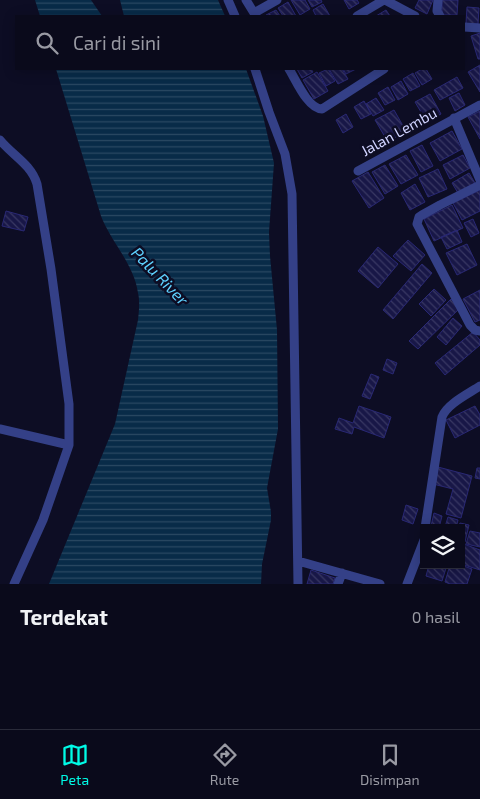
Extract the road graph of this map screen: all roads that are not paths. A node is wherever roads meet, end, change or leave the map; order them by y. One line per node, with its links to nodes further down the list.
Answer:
1 (228, 0): 6 (street)
2 (246, 0): 7 (street)
3 (277, 0): 7 (street)
4 (385, 0): 8 (street); 9 (street)
5 (438, 0): 10 (street)
6 (235, 15)
7 (255, 15)
8 (359, 15)
9 (413, 15)
10 (440, 15)
11 (465, 27): 12 (street)
12 (480, 28)
13 (256, 70): 28 (street)
14 (290, 70): 15 (street)
15 (382, 70)
16 (480, 104): 17 (street, Jalan Lembu)
17 (454, 118): 19 (street, Jalan Lembu); 20 (street, Jalan Lembu)
18 (0, 140): 25 (street)
19 (358, 171)
20 (480, 180)
21 (480, 185): 22 (street)
22 (480, 331)
23 (480, 386): 26 (street)
24 (0, 429): 25 (street)
25 (69, 445): 30 (street)
26 (427, 524)
27 (420, 550): 34 (street)
28 (298, 561): 29 (street); 31 (street)
29 (342, 573): 32 (street); 33 (street)
30 (14, 584)
31 (298, 584)
32 (338, 584)
33 (380, 584)
34 (407, 584)

